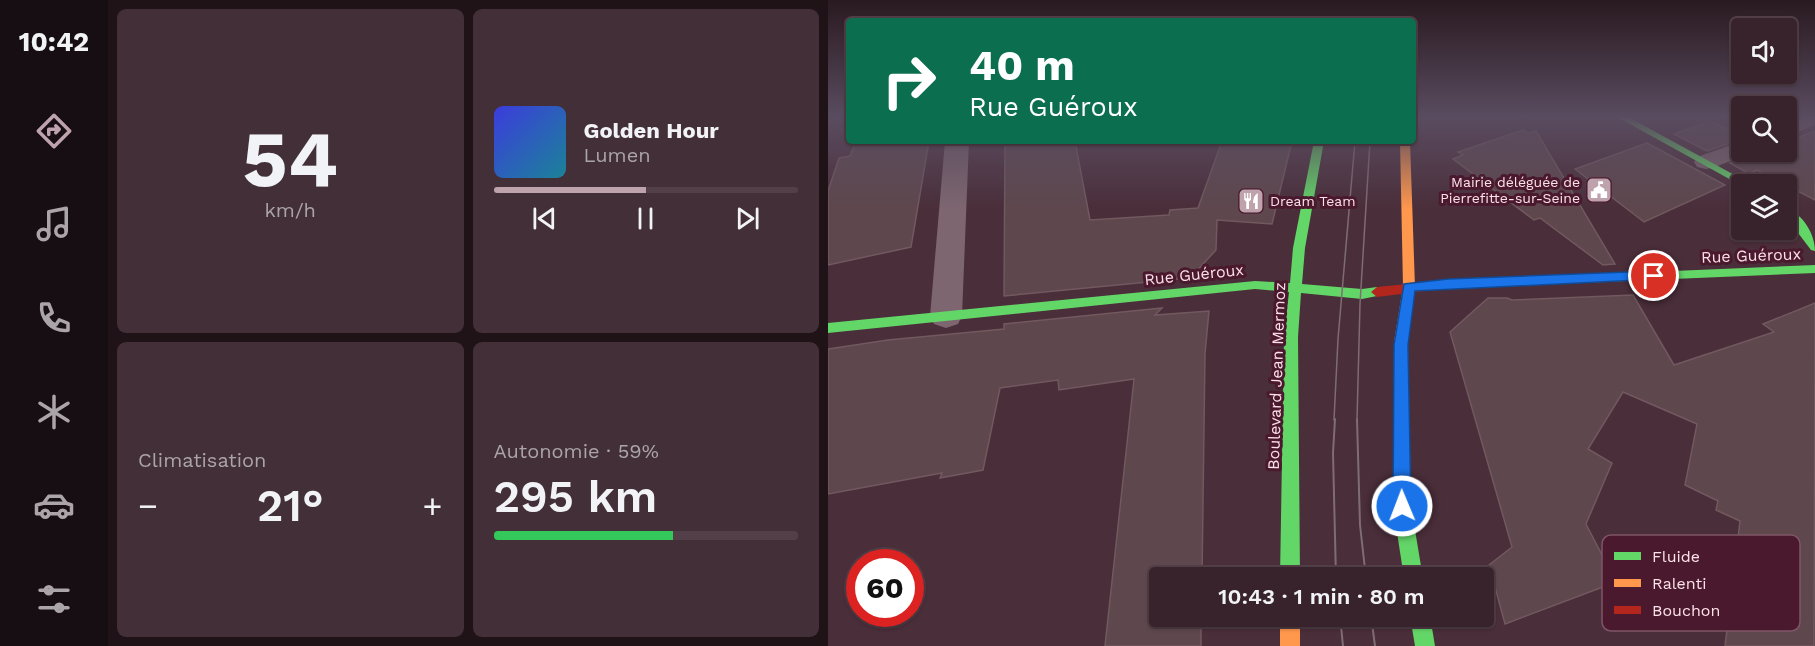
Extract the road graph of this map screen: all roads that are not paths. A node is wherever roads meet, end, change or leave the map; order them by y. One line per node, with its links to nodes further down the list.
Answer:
1 (957, 148): 13 (street)
2 (1318, 148): 12 (street, Boulevard Jean Mermoz)
3 (1405, 148): 11 (street)
4 (1680, 148): 6 (street)
5 (1731, 152): 6 (street)
6 (1706, 162): 7 (street)
7 (1731, 176)
8 (1797, 221): 9 (street)
9 (1815, 247)
10 (1815, 269): 11 (street, Rue Guéroux)
11 (1409, 287): 12 (street, Rue Guéroux); 16 (street)
12 (1296, 288): 13 (street, Rue Guéroux); 15 (street, Boulevard Jean Mermoz)
13 (946, 316): 14 (street, Rue Guéroux)
14 (828, 328)
15 (1290, 567)
16 (1412, 567)
17 (1290, 627): 19 (street)
18 (1422, 627): 20 (street)
19 (1290, 646)
20 (1425, 646)

